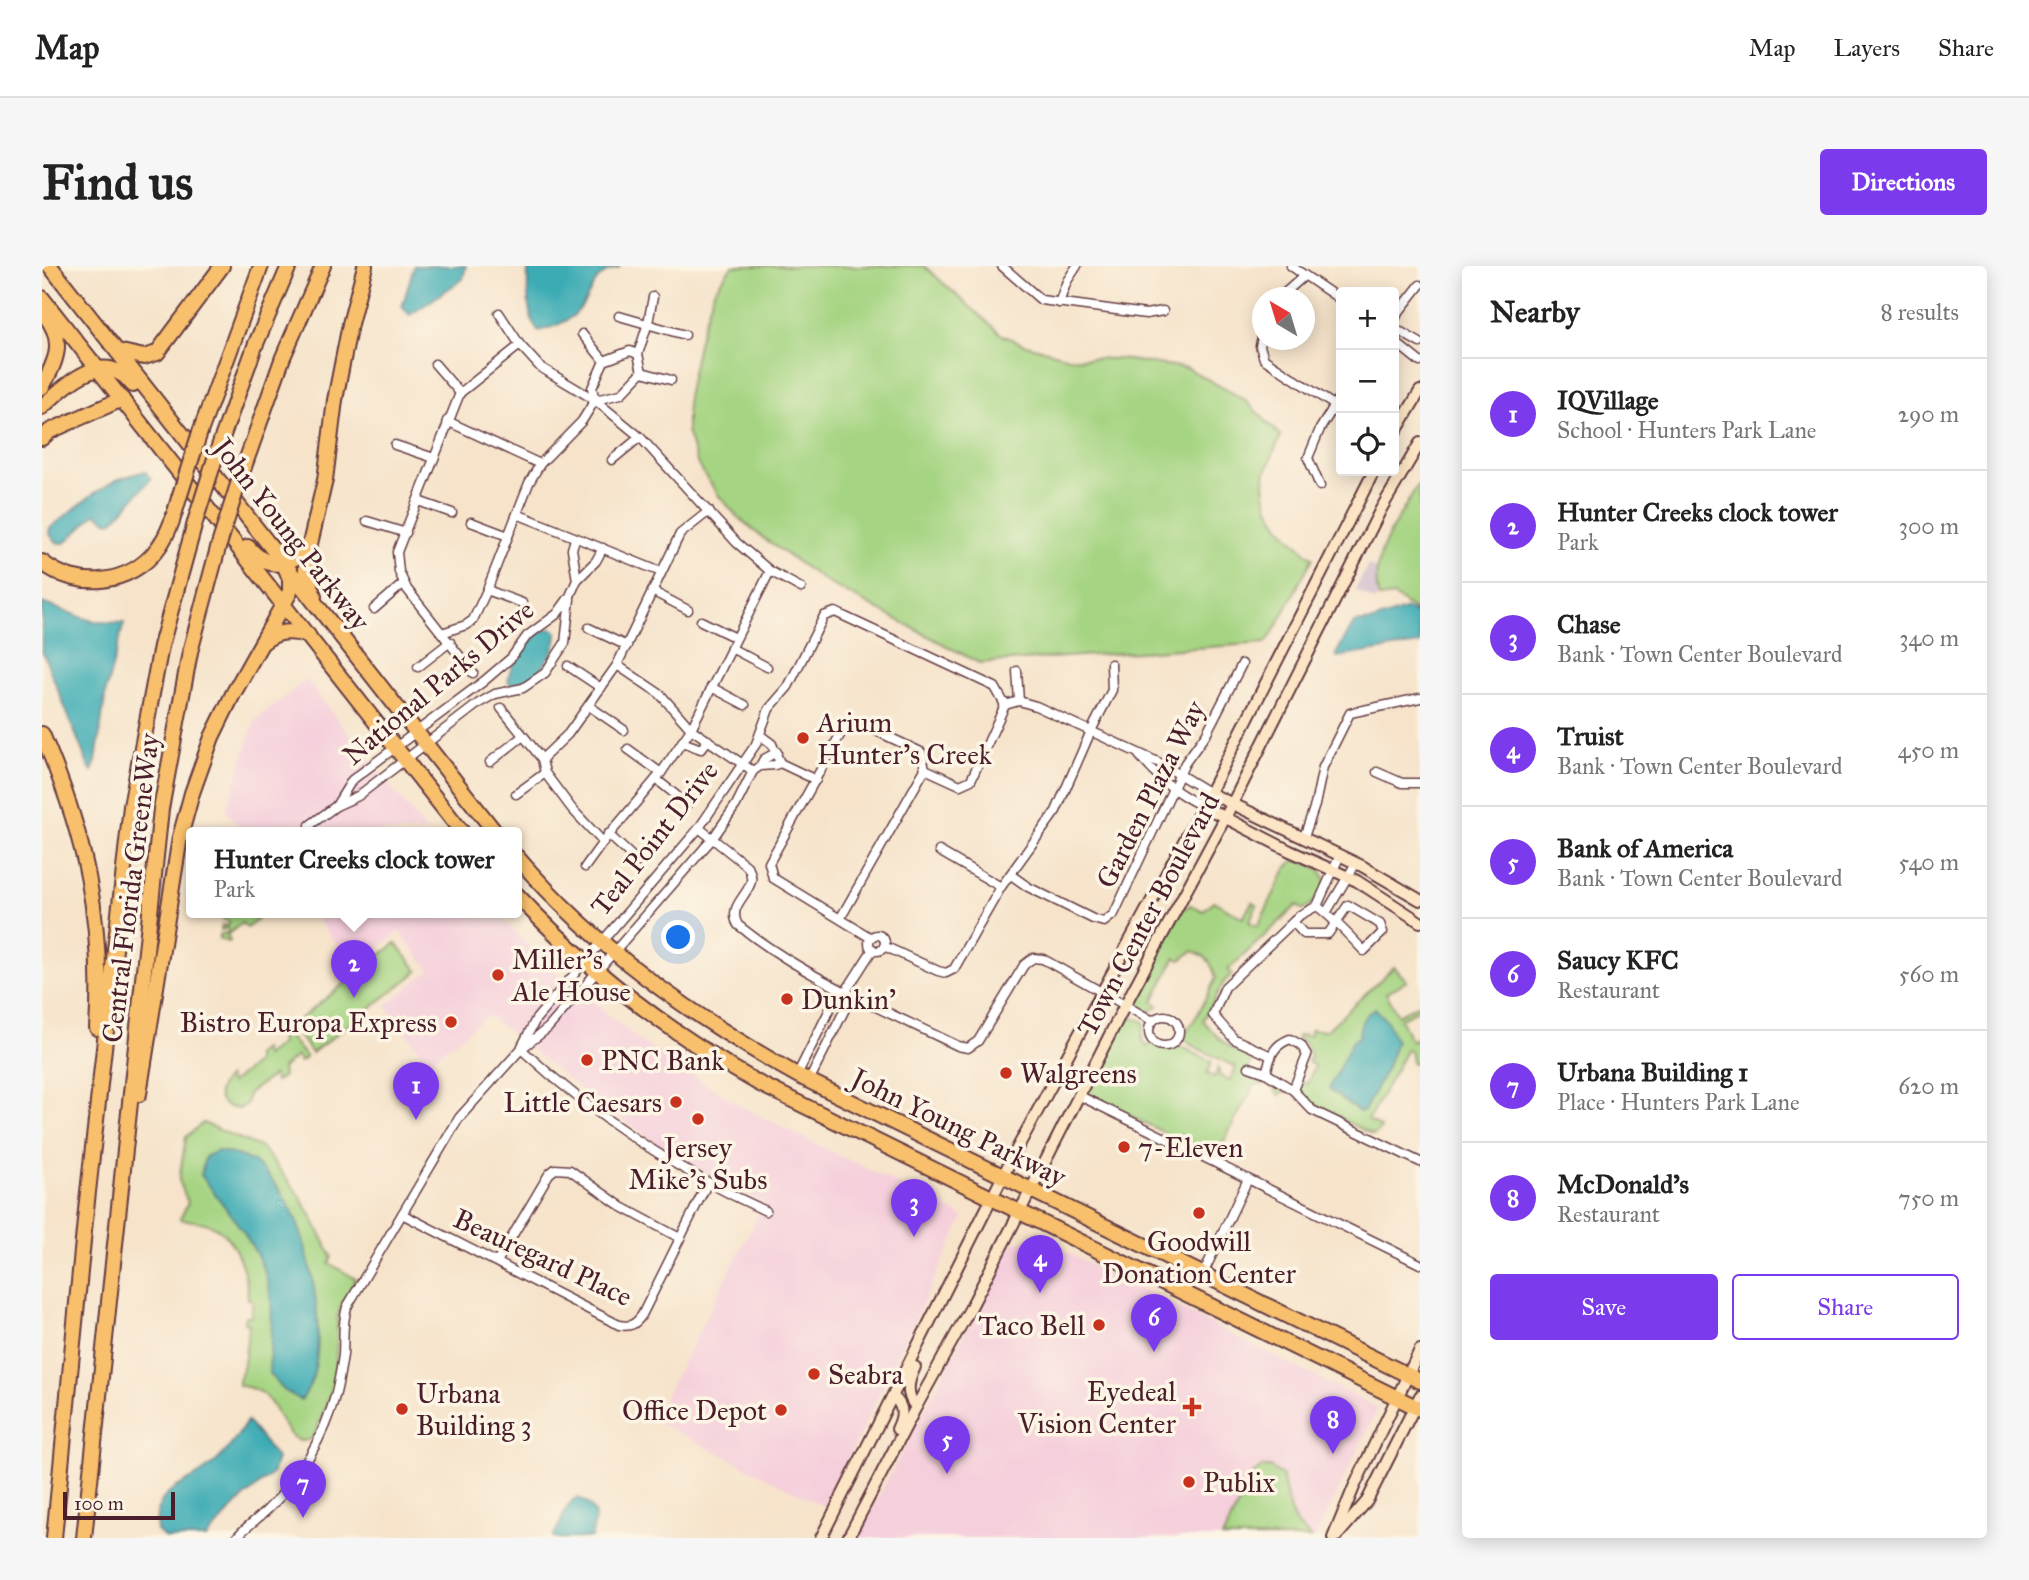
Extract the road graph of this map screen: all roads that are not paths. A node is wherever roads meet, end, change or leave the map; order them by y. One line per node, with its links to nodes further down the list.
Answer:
1 (50, 266): 30 (highway, John Young Parkway)
2 (222, 266): 30 (highway)
3 (261, 266): 70 (highway, bridge)
4 (289, 266): 196 (highway, Central Florida GreeneWay, bridge)
5 (323, 266): 198 (highway, Central Florida GreeneWay, bridge)
6 (365, 266): 68 (highway)
7 (1002, 266): 16 (street)
8 (1077, 266): 16 (street)
9 (1291, 266): 10 (street)
10 (1304, 276): 12 (street); 14 (street)
11 (1420, 285): 19 (street)
12 (1292, 287)
13 (653, 297): 22 (street)
14 (1336, 297)
15 (42, 298): 35 (highway, John Young Parkway)
16 (1059, 303): 18 (street)
17 (42, 311): 38 (highway)
18 (1164, 311)
19 (1399, 312)
20 (499, 313): 27 (street)
21 (619, 316): 22 (street)
22 (648, 323): 25 (street); 31 (street)
23 (1399, 332): 26 (street)
24 (582, 334): 32 (street)
25 (685, 335)
26 (1420, 342)
27 (520, 345): 40 (street); 42 (street)
28 (1399, 345): 33 (street)
29 (1261, 350): 44 (street)
30 (117, 351): 62 (highway, John Young Parkway)
31 (638, 354): 32 (street); 36 (street)
32 (604, 360): 42 (street)
33 (1420, 362)
34 (435, 364): 40 (street)
35 (97, 368): 41 (highway, John Young Parkway); 45 (highway); 62 (highway)
36 (642, 372): 37 (street); 42 (street)
37 (671, 380)
38 (42, 387)
39 (1420, 391): 47 (street)
40 (460, 393): 46 (street)
41 (121, 399): 48 (highway, John Young Parkway); 50 (highway)
42 (595, 400): 49 (street); 55 (street)
43 (1336, 402): 44 (street)
44 (1334, 405): 57 (street)
45 (42, 407)
46 (447, 421): 53 (street); 55 (street)
47 (1399, 427)
48 (151, 437): 71 (highway); 81 (highway, John Young Parkway)
49 (640, 437): 54 (street); 59 (street)
50 (42, 438)
51 (1420, 443): 141 (street, Town Center Boulevard)
52 (396, 445): 53 (street)
53 (434, 458): 58 (street)
54 (612, 460)
55 (540, 464): 61 (street)
56 (1371, 476): 139 (street, Town Center Boulevard)
57 (1320, 486)
58 (418, 501): 60 (street); 65 (street)
59 (709, 511): 72 (street); 73 (street)
60 (452, 513)
61 (517, 514): 66 (street); 67 (street)
62 (250, 520): 71 (highway, John Young Parkway)
63 (367, 521): 65 (street)
64 (471, 522): 66 (street)
65 (405, 533): 75 (street)
66 (508, 536): 77 (street)
67 (575, 539): 69 (street); 74 (street)
68 (308, 547): 71 (highway); 82 (highway)
69 (603, 548): 73 (street); 74 (street, National Parks Drive)
70 (42, 562)
71 (285, 564): 81 (highway); 82 (highway, John Young Parkway)
72 (770, 571): 76 (street); 89 (street)
73 (662, 572): 78 (street)
74 (577, 580): 79 (street, National Parks Drive)
75 (404, 583): 83 (street); 87 (street)
76 (801, 588)
77 (487, 590): 80 (street); 87 (street)
78 (652, 591): 84 (street); 92 (street)
79 (570, 596): 102 (street, National Parks Drive); 105 (street, National Parks Drive)
80 (522, 603)
81 (284, 605): 88 (highway, John Young Parkway); 91 (highway)
82 (318, 607): 118 (highway, John Young Parkway)
83 (374, 609)
84 (688, 610)
85 (701, 621): 89 (street)
86 (589, 628): 92 (street)
87 (442, 633): 90 (street)
88 (308, 635): 91 (highway); 121 (highway, John Young Parkway)
89 (736, 638): 93 (street)
90 (450, 642): 98 (street); 101 (street)
91 (260, 645): 198 (highway)
92 (627, 646): 96 (street)
93 (731, 648): 99 (street); 103 (street)
94 (1111, 664): 114 (street)
95 (1242, 664): 135 (street, Garden Plaza Way)
96 (617, 665): 104 (street); 112 (street)
97 (568, 666): 104 (street)
98 (418, 667)
99 (767, 667)
100 (1017, 671): 107 (street)
101 (473, 673)
102 (486, 679): 105 (street); 118 (street, National Parks Drive)
103 (712, 687): 108 (street); 112 (street)
104 (601, 688): 110 (street)
105 (495, 694): 118 (street, National Parks Drive)
106 (1420, 698): 151 (street)
107 (1019, 701): 109 (street); 114 (street)
108 (745, 705)
109 (1006, 705): 116 (street, Teal Point Drive); 131 (street)
110 (589, 706): 113 (street); 125 (street)
111 (501, 708): 117 (street)
112 (691, 729): 119 (street); 120 (street)
113 (624, 730)
114 (1091, 731): 124 (street); 161 (street)
115 (42, 734): 196 (highway)
116 (760, 735): 123 (street); 129 (street, Teal Point Drive)
117 (523, 736): 125 (street); 127 (street)
118 (422, 739): 121 (street, National Parks Drive); 126 (street, National Parks Drive); 148 (highway, John Young Parkway)
119 (708, 740): 120 (street); 129 (street)
120 (682, 741): 134 (street)
121 (395, 747): 126 (highway, John Young Parkway); 143 (street, National Parks Drive)
122 (628, 749): 134 (street)
123 (777, 752): 128 (street); 130 (street)
124 (1137, 753): 135 (street); 138 (street)
125 (542, 759): 133 (street)
126 (405, 760): 143 (street, National Parks Drive); 147 (highway, John Young Parkway)
127 (490, 762)
128 (780, 763): 130 (street, Teal Point Drive); 136 (street)
129 (743, 764): 130 (street); 149 (street, Teal Point Drive)
130 (757, 769): 152 (street, Teal Point Drive)
131 (925, 769): 136 (street); 168 (street)
132 (1377, 772): 137 (street)
133 (545, 773): 140 (street); 153 (street)
134 (658, 776): 142 (street); 150 (street)
135 (1180, 776): 138 (street, Garden Plaza Way); 139 (street)
136 (816, 780): 168 (street)
137 (1419, 786)
138 (1174, 789): 144 (street); 161 (street, Garden Plaza Way)
139 (1210, 793): 141 (street); 144 (street, Town Center Boulevard)
140 (516, 794)
141 (1232, 803): 145 (street, Town Center Boulevard); 151 (street)
142 (687, 804)
143 (336, 806): 146 (street, National Parks Drive)
144 (1203, 806): 145 (street); 180 (street, Town Center Boulevard)
145 (1225, 818): 160 (street); 181 (street, Town Center Boulevard)
146 (310, 825)
147 (458, 827)
148 (491, 827)
149 (699, 828): 152 (street); 173 (street, Teal Point Drive)
150 (608, 834): 153 (street); 157 (street)
151 (1304, 837): 155 (street)
152 (713, 838): 176 (street, Teal Point Drive); 179 (street)
153 (603, 842): 159 (street)
154 (939, 851): 163 (street)
155 (1340, 855): 158 (street); 160 (street)
156 (522, 862): 173 (highway, John Young Parkway)
157 (638, 862)
158 (1356, 863): 162 (street); 165 (street)
159 (585, 867)
160 (1333, 870): 162 (street); 166 (street)
161 (1010, 875): 163 (street)
162 (1348, 877): 167 (street); 170 (street)
163 (1001, 887): 174 (street)
164 (522, 900): 177 (highway, John Young Parkway)
165 (1420, 900)
166 (1317, 906): 167 (street); 169 (street)
167 (1326, 913): 171 (street)
168 (840, 919): 172 (street)
169 (1293, 922): 171 (street); 184 (street)
170 (1420, 922)
171 (1337, 924): 171 (street)
172 (871, 938): 174 (street); 175 (street)
173 (602, 941): 176 (highway, John Young Parkway); 177 (street, Teal Point Drive)
174 (884, 946): 175 (street)
175 (873, 949): 179 (street)
176 (614, 952): 178 (street, Teal Point Drive); 187 (highway, John Young Parkway)
177 (585, 961): 178 (highway, John Young Parkway); 183 (street, Teal Point Drive)
178 (598, 972): 183 (street, Teal Point Drive); 195 (highway, John Young Parkway)
179 (846, 991): 180 (street); 187 (street); 187 (street)
180 (1101, 991): 181 (street); 191 (street, Town Center Boulevard)
181 (1125, 1005): 182 (street); 189 (street, Town Center Boulevard)
182 (1153, 1021)
183 (521, 1049): 193 (street); 200 (street)
184 (1271, 1056): 186 (street); 188 (street)
185 (1249, 1067): 186 (street)
186 (1266, 1073): 188 (street)
187 (803, 1078): 191 (highway, John Young Parkway)
188 (1293, 1090): 190 (street)
189 (1078, 1095): 192 (street); 194 (street, Town Center Boulevard)
190 (1420, 1162)
191 (1003, 1176): 194 (highway, John Young Parkway); 195 (street, Town Center Boulevard)
192 (1248, 1179): 203 (street); 204 (street)
193 (708, 1182): 197 (street); 201 (street, Beauregard Place)
194 (1030, 1189): 199 (street, Town Center Boulevard); 204 (highway, John Young Parkway)
195 (991, 1200): 199 (highway, John Young Parkway); 205 (street, Town Center Boulevard)
196 (86, 1210): 215 (highway, Central Florida GreeneWay)
197 (766, 1211)
198 (117, 1212): 216 (highway, Central Florida GreeneWay)
199 (1018, 1213): 209 (highway, John Young Parkway); 211 (street, Town Center Boulevard)
200 (402, 1214): 202 (street, Beauregard Place); 217 (street)
201 (680, 1238): 202 (street, Beauregard Place); 202 (street)
202 (496, 1262)
203 (1420, 1264)
204 (1203, 1274): 207 (highway, John Young Parkway)
205 (937, 1312): 208 (street, Town Center Boulevard); 211 (street, Town Center Boulevard)
206 (1420, 1350): 207 (street)
207 (1414, 1378): 209 (street)
208 (893, 1397): 213 (street, Town Center Boulevard); 218 (street, Town Center Boulevard)
209 (1397, 1398): 210 (highway, John Young Parkway); 212 (street)
210 (1418, 1404): 214 (street)
211 (916, 1407): 213 (street, Town Center Boulevard)
212 (1359, 1477): 214 (street); 220 (street)
213 (869, 1496): 219 (street, Town Center Boulevard)
214 (1367, 1501): 220 (street)
215 (54, 1535)
216 (84, 1538)
217 (236, 1538)
218 (821, 1538)
219 (848, 1538)
220 (1334, 1538)

